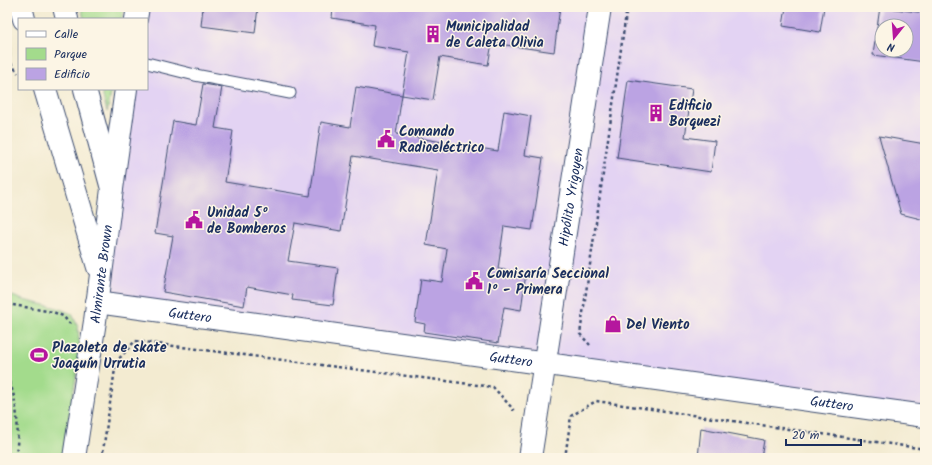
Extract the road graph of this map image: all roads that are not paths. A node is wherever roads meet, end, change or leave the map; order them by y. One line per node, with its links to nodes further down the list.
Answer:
1 (21, 7): 5 (street)
2 (64, 7): 6 (street)
3 (138, 7): 7 (street)
4 (600, 7): 16 (street, Hipólito Yrigoyen)
5 (24, 18)
6 (67, 18)
7 (136, 18)
8 (148, 63): 12 (lane)
9 (45, 90): 14 (street)
10 (85, 90): 13 (street)
11 (126, 90): 13 (street, Almirante Brown)
12 (290, 93)
13 (112, 189): 14 (street, Almirante Brown)
14 (100, 276): 15 (street, Almirante Brown)
15 (98, 302): 16 (street, Guttero); 18 (street, Almirante Brown)
16 (545, 364): 17 (street, Guttero); 19 (street, Hipólito Yrigoyen)
17 (925, 416)
18 (74, 458)
19 (530, 458)

